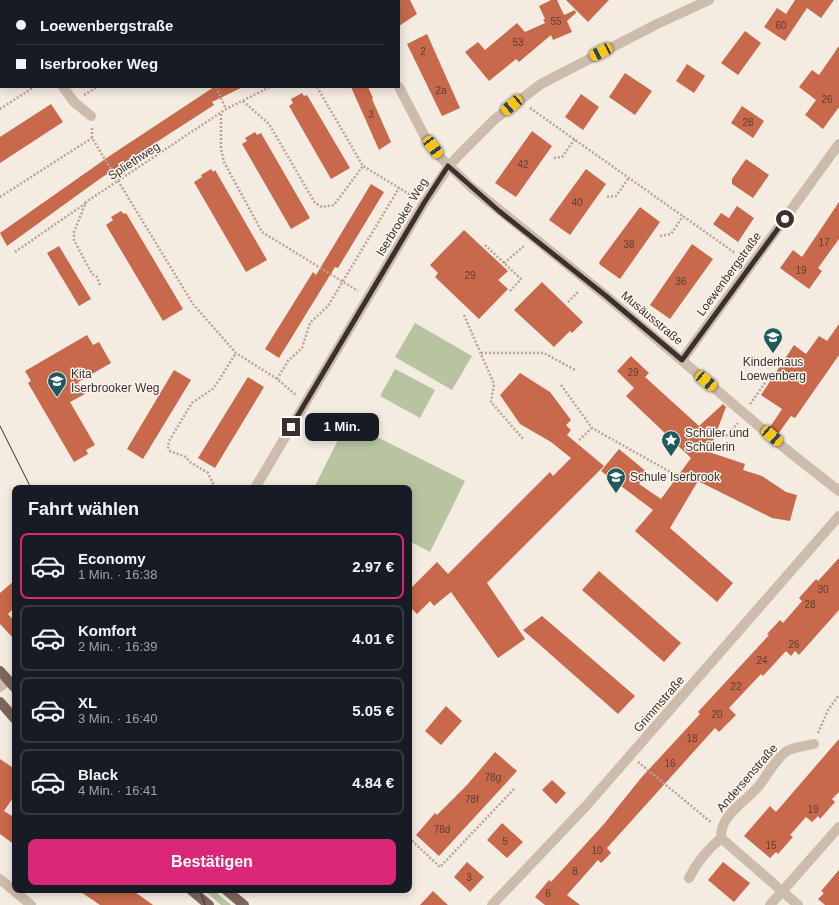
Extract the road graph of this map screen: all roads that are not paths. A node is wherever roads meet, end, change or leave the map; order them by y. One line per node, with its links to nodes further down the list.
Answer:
1 (709, 0): 6 (street, Iserbrooker Weg)
2 (64, 88): 4 (street)
3 (400, 88): 6 (street, Musäusstraße)
4 (91, 116)
5 (839, 144): 7 (street, Loewenbergstraße)
6 (448, 166): 7 (street, Musäusstraße); 8 (street, Iserbrooker Weg)
7 (682, 360): 9 (street, Musäusstraße)
8 (257, 485)
9 (839, 491)
10 (839, 516): 28 (street, Grimmstraße)
11 (0, 671): 12 (main road)
12 (8, 685)
13 (0, 702): 14 (main road)
14 (12, 716)
15 (814, 744): 17 (street, Andersenstraße)
16 (839, 827): 21 (street)
17 (721, 834): 18 (street, Andersenstraße); 21 (street)
18 (688, 878)
19 (0, 879): 20 (street)
20 (12, 889)
21 (783, 892): 29 (street); 30 (street)
22 (17, 893): 25 (street)
23 (195, 893): 26 (main road)
24 (234, 893): 27 (main road)
25 (31, 905)
26 (209, 905)
27 (244, 905)
28 (492, 905)
29 (770, 905)
30 (798, 905)

